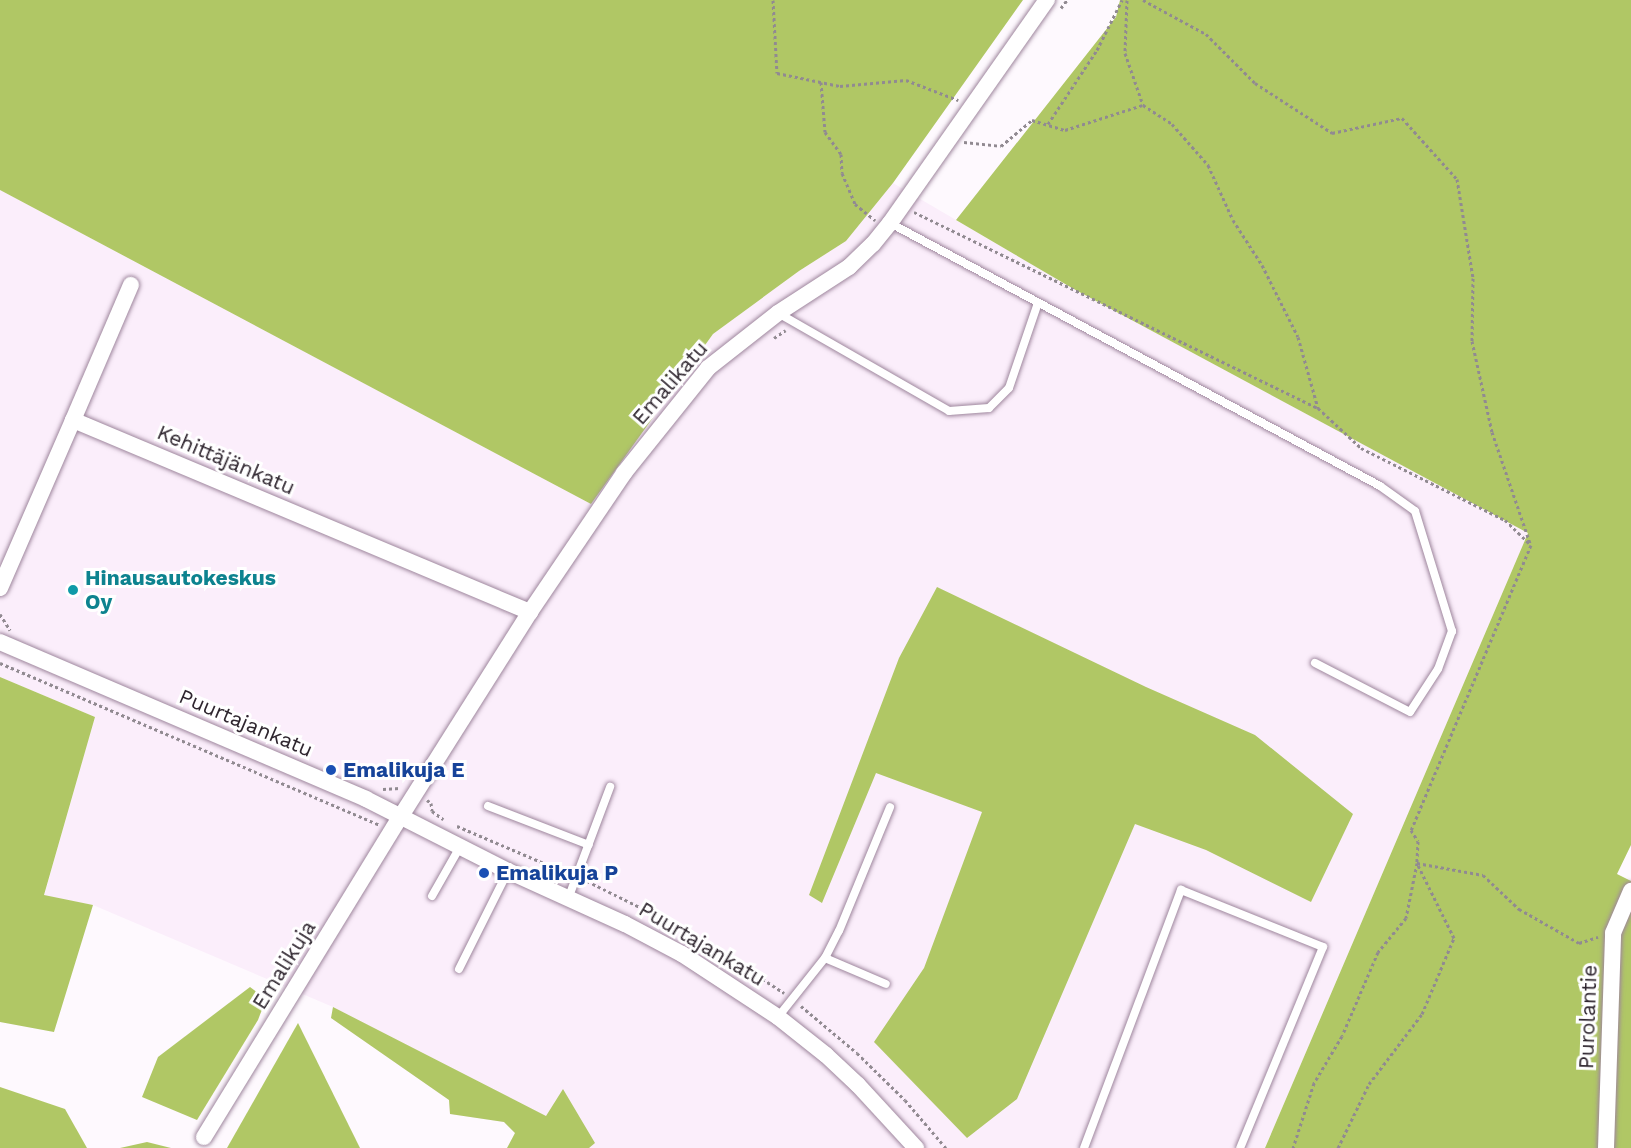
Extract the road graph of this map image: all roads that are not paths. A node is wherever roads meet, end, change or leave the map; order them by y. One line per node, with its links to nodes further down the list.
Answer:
1 (1054, 5): 2 (street, Emalikatu)
2 (893, 227): 4 (lane); 5 (street, Emalikatu)
3 (130, 285): 6 (street)
4 (1038, 303): 5 (lane); 10 (lane)
5 (778, 313): 8 (street, Emalikatu)
6 (73, 420): 7 (street); 8 (street, Kehittäjänkatu)
7 (0, 588)
8 (530, 612): 14 (street, Emalikatu)
9 (0, 642): 14 (street, Puurtajankatu)
10 (1315, 663)
11 (610, 787): 15 (lane)
12 (488, 806): 15 (lane)
13 (890, 807): 21 (lane)
14 (401, 816): 16 (street, Puurtajankatu); 25 (street, Emalikuja)
15 (589, 845): 20 (lane)
16 (460, 847): 17 (street, Puurtajankatu); 19 (lane)
17 (508, 872): 20 (street, Puurtajankatu); 22 (lane)
18 (1631, 891): 29 (street, Purolantie)
19 (432, 896)
20 (568, 899): 24 (street, Puurtajankatu)
21 (825, 958): 23 (lane); 24 (lane)
22 (459, 969)
23 (885, 984)
24 (778, 1017): 26 (street, Puurtajankatu)
25 (204, 1137)
26 (916, 1148)
27 (1084, 1148): 28 (lane)
28 (1240, 1148)
29 (1606, 1148)

